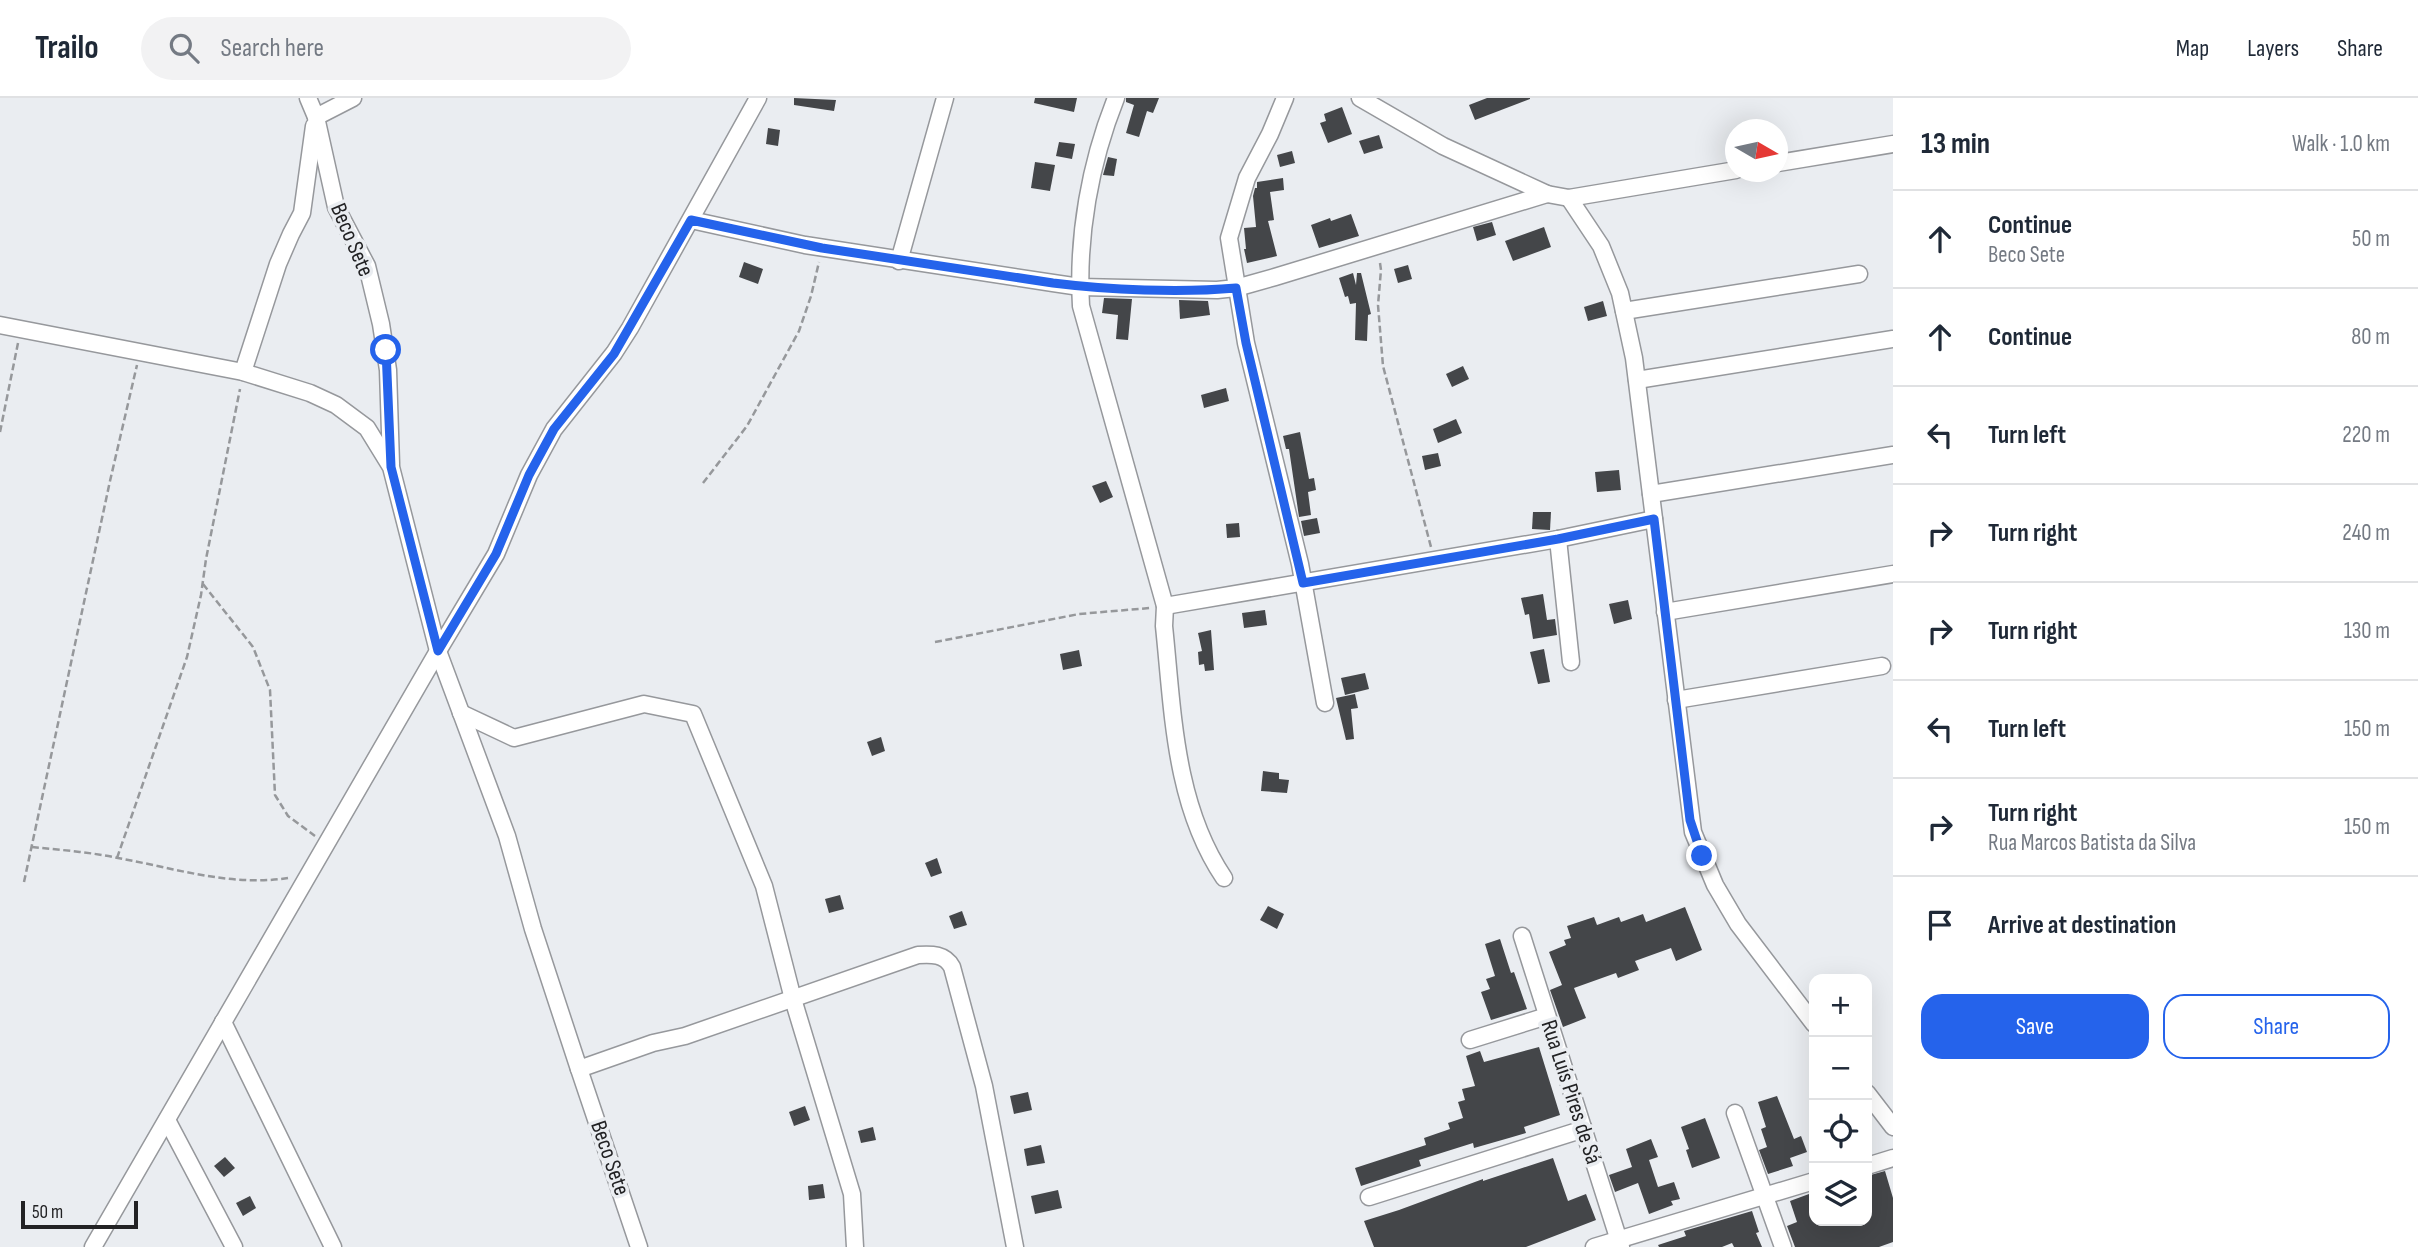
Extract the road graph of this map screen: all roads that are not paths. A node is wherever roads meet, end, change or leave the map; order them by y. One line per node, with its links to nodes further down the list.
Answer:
1 (308, 98): 8 (street, Beco Sete)
2 (353, 98): 8 (street)
3 (758, 98): 14 (street)
4 (945, 98): 15 (street)
5 (1116, 98): 17 (street)
6 (1285, 98): 18 (street)
7 (1360, 98): 12 (street)
8 (316, 117): 22 (street); 25 (street, Beco Sete)
9 (1893, 144): 10 (street)
10 (1788, 161)
11 (1725, 172): 13 (street)
12 (1547, 194): 13 (street); 18 (street)
13 (1569, 198): 19 (street)
14 (691, 220): 15 (street); 33 (street)
15 (899, 261): 17 (street)
16 (1859, 274): 19 (street)
17 (1080, 286): 18 (street); 31 (street)
18 (1236, 288): 30 (street)
19 (1624, 311): 23 (street)
20 (0, 325): 22 (street)
21 (1893, 339): 23 (street)
22 (243, 372): 25 (street)
23 (1637, 380): 26 (street)
24 (1893, 455): 26 (street)
25 (391, 467): 33 (street, Beco Sete)
26 (1651, 494): 27 (street)
27 (1654, 519): 28 (street); 32 (street)
28 (1558, 539): 30 (street); 34 (street)
29 (1893, 574): 32 (street)
30 (1303, 583): 31 (street); 37 (street)
31 (1165, 606): 39 (street)
32 (1665, 611): 36 (street)
33 (438, 651): 38 (street, Beco Sete); 44 (street)
34 (1572, 662)
35 (1882, 666): 36 (street)
36 (1676, 700): 43 (street)
37 (1325, 703)
38 (461, 713): 41 (street); 46 (street, Beco Sete)
39 (1224, 878)
40 (1522, 936): 42 (street, Rua Luís Pires de Sá)
41 (793, 999): 46 (street); 62 (street); 63 (street)
42 (1547, 1016): 45 (street); 51 (street, Rua Luís Pires de Sá)
43 (1809, 1017)
44 (223, 1022): 49 (street); 60 (street)
45 (1470, 1040)
46 (579, 1069): 61 (street, Beco Sete)
47 (1872, 1100): 50 (street)
48 (1735, 1112): 56 (street)
49 (167, 1120): 58 (street); 59 (street)
50 (1893, 1128)
51 (1584, 1129): 55 (street); 57 (street, Rua Luís Pires de Sá)
52 (1893, 1158): 53 (street)
53 (1872, 1164)
54 (1809, 1183): 56 (street)
55 (1369, 1196)
56 (1766, 1196): 57 (street); 65 (street)
57 (1620, 1243): 64 (street)
58 (93, 1247)
59 (234, 1247)
60 (333, 1247)
61 (639, 1247)
62 (855, 1247)
63 (1015, 1247)
64 (1594, 1247)
65 (1783, 1247)

